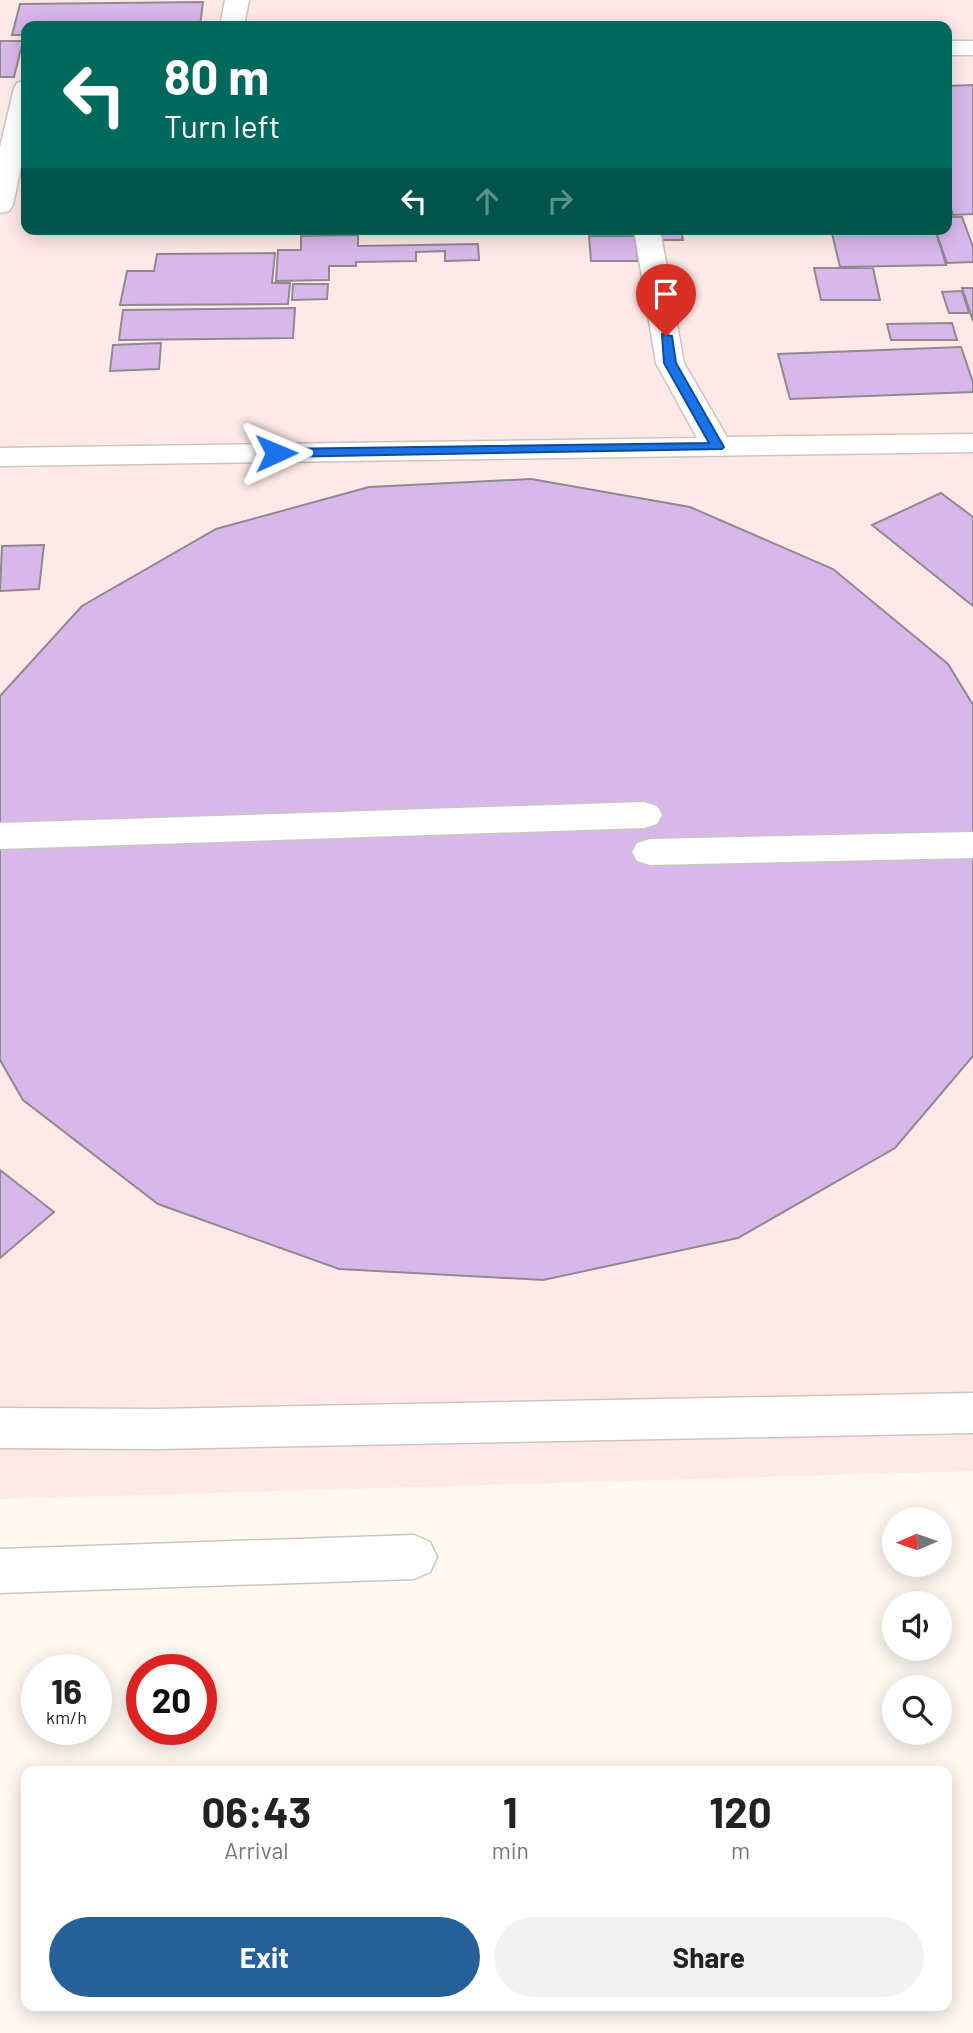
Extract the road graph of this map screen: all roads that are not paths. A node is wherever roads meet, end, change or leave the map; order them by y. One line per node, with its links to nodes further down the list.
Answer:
1 (237, 0): 2 (street)
2 (233, 21)
3 (952, 48): 4 (street)
4 (973, 48)
5 (21, 110): 6 (street)
6 (0, 205)
7 (648, 235): 9 (street)
8 (973, 443): 9 (street)
9 (717, 447): 10 (street)
10 (0, 457)
11 (644, 815): 12 (street)
12 (0, 836)
13 (973, 845): 14 (street)
14 (650, 852)
15 (973, 1413): 16 (street)
16 (0, 1428)
17 (414, 1557): 18 (street)
18 (0, 1571)

